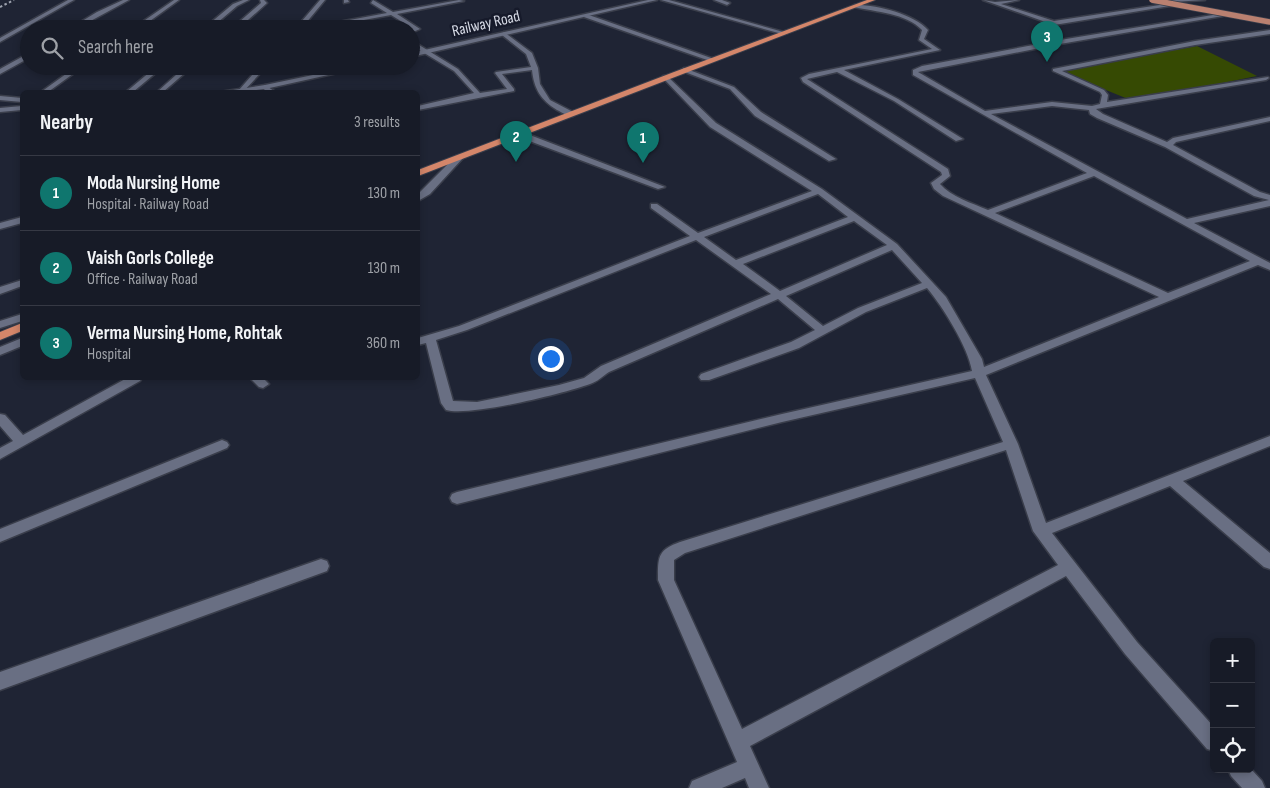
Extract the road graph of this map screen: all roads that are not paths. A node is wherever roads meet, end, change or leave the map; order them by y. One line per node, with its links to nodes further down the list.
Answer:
1 (72, 0): 28 (street)
2 (127, 0): 29 (street)
3 (177, 0): 30 (street)
4 (247, 0): 31 (street)
5 (262, 0): 32 (street)
6 (323, 0): 33 (street)
7 (655, 0): 26 (street, Railway Road)
8 (663, 0): 39 (street)
9 (716, 0): 17 (street)
10 (872, 0): 18 (highway)
11 (985, 0): 19 (street)
12 (1017, 0): 19 (street)
13 (1203, 0): 15 (street)
14 (462, 1): 24 (street)
15 (1154, 1): 36 (main road, bridge)
16 (373, 2): 22 (street)
17 (728, 3)
18 (856, 3): 39 (highway); 49 (street)
19 (994, 3): 20 (street)
20 (1173, 5)
21 (389, 6): 22 (street)
22 (380, 7): 23 (street); 24 (street)
23 (371, 9)
24 (390, 14): 34 (street); 35 (street)
25 (1223, 14): 74 (street)
26 (586, 16): 40 (street, Railway Road); 46 (street)
27 (314, 18): 33 (street)
28 (36, 20)
29 (87, 20)
30 (148, 20)
31 (217, 20)
32 (244, 20)
33 (305, 20)
34 (356, 20)
35 (401, 20)
36 (1270, 22)
37 (20, 29): 41 (street)
38 (1270, 32): 68 (street)
39 (784, 33): 46 (highway)
40 (504, 34): 43 (street, Railway Road); 47 (street)
41 (0, 40)
42 (420, 47): 43 (street)
43 (428, 52): 44 (street, Railway Road); 65 (street)
44 (420, 54)
45 (20, 60): 50 (street)
46 (712, 60): 48 (highway)
47 (535, 68): 65 (street); 73 (street)
48 (684, 70): 56 (highway); 80 (street)
49 (839, 70): 77 (street); 88 (street)
50 (0, 72)
51 (68, 75): 59 (street)
52 (150, 75): 60 (street)
53 (180, 75): 61 (street)
54 (256, 75): 62 (street)
55 (323, 75): 58 (street)
56 (665, 77): 73 (highway); 84 (street)
57 (1266, 78): 68 (street)
58 (265, 87): 63 (street); 64 (street)
59 (47, 90)
60 (131, 90)
61 (162, 90)
62 (242, 90)
63 (247, 90)
64 (269, 90)
65 (477, 96): 70 (street)
66 (0, 98): 67 (street)
67 (20, 100)
68 (1103, 105): 71 (street)
69 (20, 108): 72 (street)
70 (420, 108)
71 (1092, 108): 74 (street); 78 (street)
72 (0, 110)
73 (570, 114): 76 (highway)
74 (985, 114): 82 (street)
75 (1270, 120): 78 (street)
76 (519, 134): 79 (highway); 83 (street)
77 (959, 140)
78 (1168, 145): 86 (street)
79 (459, 158): 81 (highway); 85 (street)
80 (832, 159)
81 (420, 171)
82 (1094, 173): 88 (street); 90 (street)
83 (661, 187)
84 (819, 191): 89 (street); 93 (street)
85 (420, 197)
86 (1269, 203): 90 (street)
87 (654, 206): 93 (street)
88 (988, 214): 102 (street)
89 (855, 217): 94 (street); 96 (street)
90 (1186, 222): 95 (street)
91 (20, 223): 92 (street)
92 (0, 226)
93 (698, 236): 96 (street); 108 (street)
94 (894, 246): 99 (street); 101 (street)
95 (1258, 261): 97 (street); 102 (street)
96 (735, 264): 101 (street)
97 (1270, 267)
98 (20, 284): 100 (street)
99 (928, 284): 106 (street); 112 (street)
100 (0, 291)
101 (779, 295): 106 (street); 108 (street)
102 (1166, 296): 112 (street)
103 (20, 318): 104 (street)
104 (0, 325)
105 (20, 328): 107 (highway)
106 (823, 331): 113 (street)
107 (0, 336)
108 (430, 338): 109 (street)
109 (420, 341)
110 (20, 343): 111 (street)
111 (0, 351)
112 (979, 373): 118 (street); 122 (street)
113 (705, 377)
114 (132, 380): 117 (street)
115 (0, 418): 117 (street)
116 (1270, 441): 121 (street)
117 (22, 442): 120 (street)
118 (1011, 444): 123 (street); 130 (street)
119 (222, 445): 124 (street)
120 (0, 454)
121 (1172, 480): 123 (street); 125 (street)
122 (457, 498)
123 (1041, 531): 127 (street)
124 (0, 536)
125 (1270, 562)
126 (321, 566): 128 (street)
127 (1069, 567): 129 (street); 130 (street)
128 (0, 681)
129 (1210, 737)
130 (739, 741): 131 (street)
131 (750, 766): 133 (street); 134 (street)
132 (1242, 773): 135 (street)
133 (699, 788)
134 (758, 788)
135 (1255, 788)

